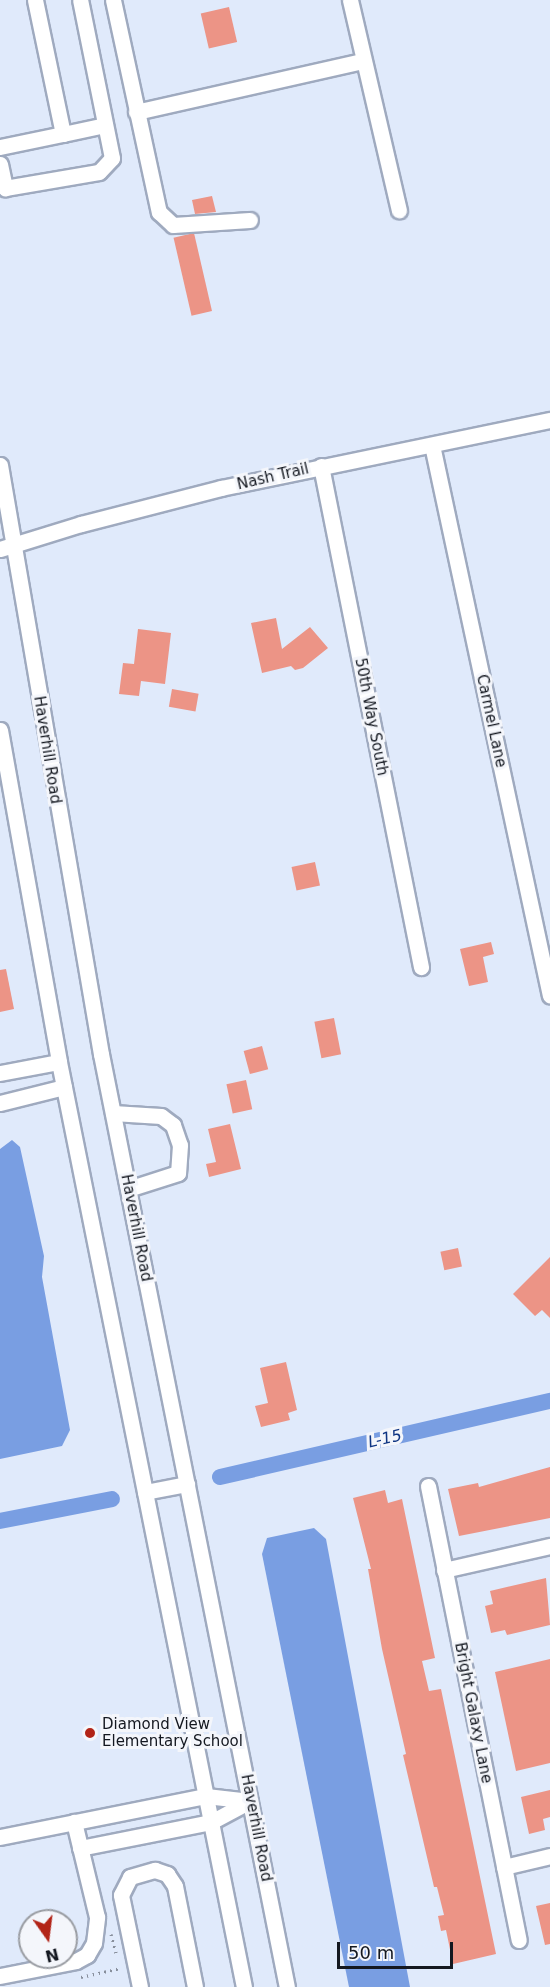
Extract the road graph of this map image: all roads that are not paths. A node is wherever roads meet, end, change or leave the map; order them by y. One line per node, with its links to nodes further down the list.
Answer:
1 (35, 0): 8 (street)
2 (80, 0): 7 (street)
3 (113, 0): 6 (street)
4 (350, 0): 5 (street)
5 (363, 61): 6 (street); 11 (street)
6 (136, 112): 12 (street)
7 (105, 125): 8 (street); 10 (street)
8 (63, 134): 9 (street)
9 (0, 147)
10 (0, 164)
11 (399, 210)
12 (250, 220)
13 (550, 420): 14 (street, Nash Trail)
14 (432, 445): 16 (street, Nash Trail); 20 (street, Carmel Lane)
15 (0, 465): 17 (street, Haverhill Road)
16 (321, 466): 17 (street, Nash Trail); 19 (street, 50th Way South)
17 (6, 548): 25 (street, Haverhill Road)
18 (0, 730): 21 (street)
19 (421, 967)
20 (550, 996)
21 (59, 1062): 22 (street); 23 (street)
22 (0, 1073)
23 (64, 1087): 24 (street); 29 (street)
24 (0, 1102)
25 (112, 1113): 26 (street, Haverhill Road); 26 (street)
26 (128, 1189): 27 (street, Haverhill Road)
27 (187, 1484): 29 (street); 33 (street, Haverhill Road)
28 (428, 1486): 31 (street, Bright Galaxy Lane)
29 (145, 1492): 32 (street)
30 (550, 1546): 31 (street)
31 (444, 1570): 39 (street, Bright Galaxy Lane)
32 (206, 1796): 33 (street); 34 (street); 35 (street)
33 (250, 1801): 35 (street); 47 (street, Haverhill Road)
34 (74, 1822): 36 (street); 37 (street)
35 (211, 1822): 37 (street); 46 (street)
36 (0, 1837)
37 (80, 1848): 41 (street)
38 (550, 1856): 39 (street)
39 (504, 1867): 40 (street, Bright Galaxy Lane)
40 (519, 1940)
41 (78, 1957)
42 (25, 1969): 43 (street)
43 (0, 1976)
44 (140, 1987): 45 (street)
45 (195, 1987)
46 (244, 1987)
47 (287, 1987)

